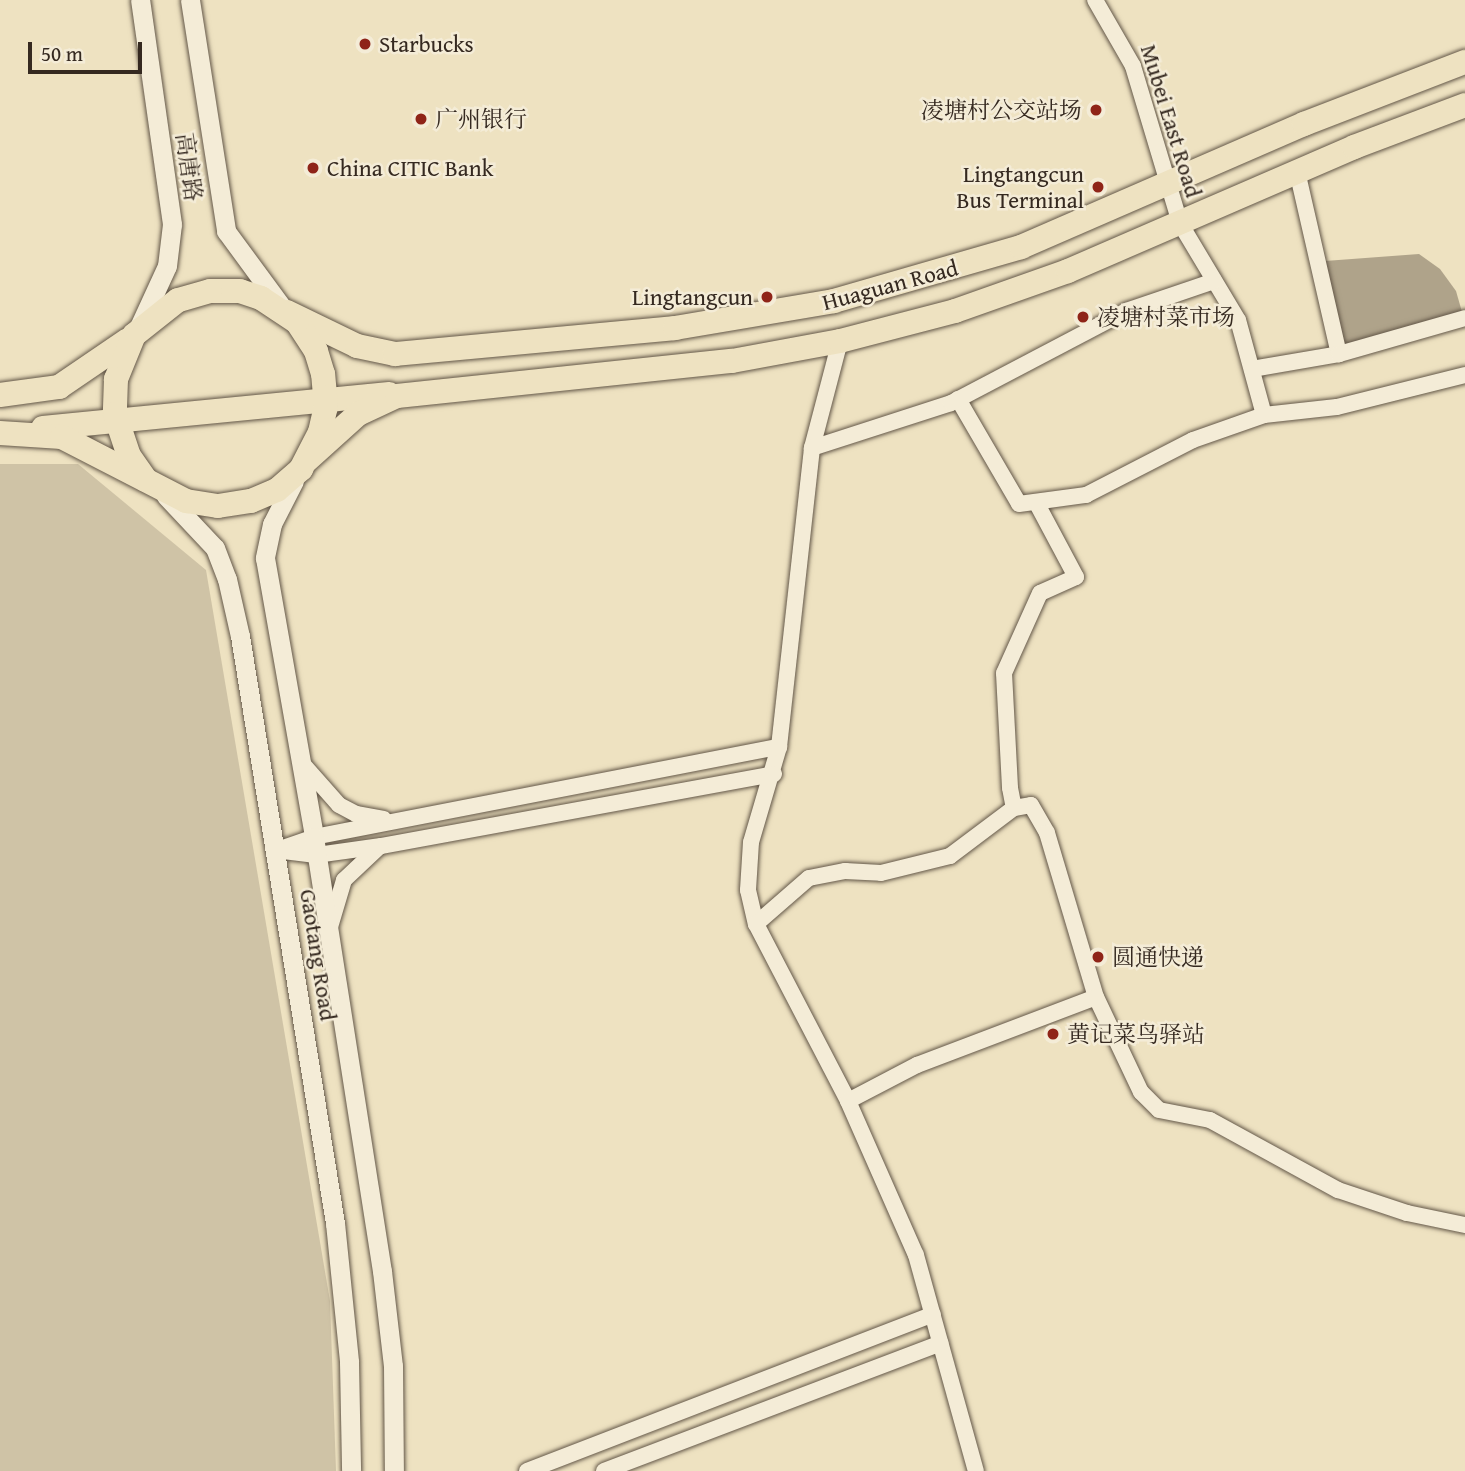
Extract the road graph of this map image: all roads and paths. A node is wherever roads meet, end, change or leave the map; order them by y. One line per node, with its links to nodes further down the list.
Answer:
1 (140, 0): 12 (street, 高唐路)
2 (190, 0): 10 (street, 高唐路)
3 (1095, 0): 7 (street, Mubei East Road)
4 (1465, 62): 7 (main road, Huaguan Road)
5 (1465, 105): 6 (main road, Huaguan Road)
6 (1297, 171): 8 (main road, Huaguan Road); 14 (street)
7 (1168, 187): 8 (street, Mubei East Road); 10 (main road, Huaguan Road)
8 (1180, 223): 9 (street, Mubei East Road); 13 (main road, Huaguan Road)
9 (1214, 281): 15 (street, Mubei East Road); 20 (street)
10 (287, 312): 12 (main road, Huaguan Road); 19 (main road)
11 (1465, 318): 14 (street)
12 (134, 335): 18 (main road); 22 (main road)
13 (840, 341): 17 (main road, Huaguan Road); 24 (street)
14 (1339, 354): 15 (street)
15 (1252, 369): 21 (street, Mubei East Road)
16 (1465, 375): 21 (street)
17 (413, 393): 19 (main road); 25 (main road, Huaguan Road)
18 (0, 395)
19 (326, 397): 22 (main road); 25 (main road)
20 (958, 399): 24 (street); 27 (street)
21 (1264, 415): 27 (street)
22 (116, 418): 23 (main road); 26 (main road)
23 (7, 433): 26 (main road)
24 (812, 449): 28 (street)
25 (307, 460): 26 (main road, Huaguan Road); 29 (street, Gaotang Road)
26 (146, 480): 35 (street, Gaotang Road)
27 (1036, 502): 31 (street)
28 (779, 747): 30 (street); 32 (street)
29 (301, 762): 32 (street); 33 (street, Gaotang Road)
30 (774, 774): 34 (street); 36 (street)
31 (1014, 808): 36 (street); 38 (street)
32 (397, 820): 33 (street)
33 (315, 846): 34 (street); 35 (street); 37 (street, Gaotang Road)
34 (381, 846): 37 (street)
35 (277, 850): 43 (street, Gaotang Road)
36 (756, 924): 39 (street)
37 (329, 933): 44 (street, Gaotang Road)
38 (1096, 997): 39 (street); 40 (street)
39 (848, 1101): 41 (street)
40 (1465, 1225)
41 (933, 1314): 42 (street); 45 (street)
42 (940, 1343): 46 (street); 47 (street)
43 (351, 1471)
44 (394, 1471)
45 (527, 1471)
46 (604, 1471)
47 (976, 1471)

